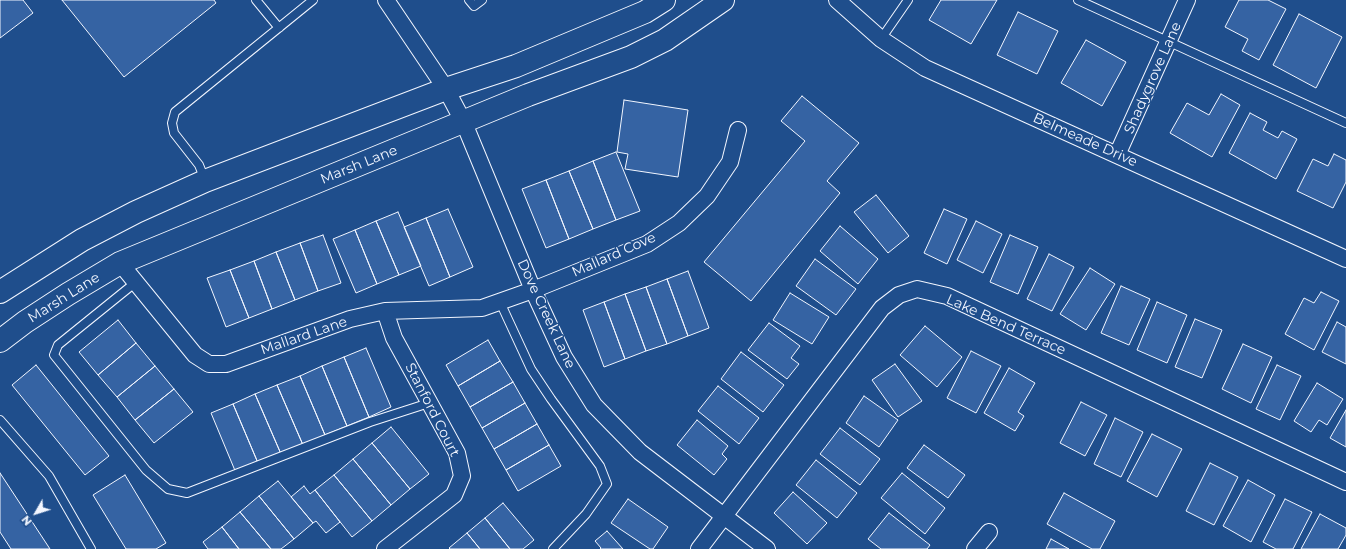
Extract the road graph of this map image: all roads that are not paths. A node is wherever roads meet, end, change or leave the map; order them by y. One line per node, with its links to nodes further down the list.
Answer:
1 (256, 0): 12 (lane)
2 (386, 0): 15 (street, Dove Creek Lane)
3 (469, 0): 4 (lane)
4 (482, 0)
5 (664, 0): 15 (main road)
6 (723, 0): 16 (main road, Marsh Lane)
7 (837, 0): 13 (street, Belmeade Drive)
8 (908, 0): 13 (lane)
9 (1078, 0): 14 (lane)
10 (1188, 0): 14 (street, Shadygrove Lane)
11 (310, 1): 12 (lane)
12 (279, 28): 20 (lane)
13 (881, 39): 19 (street, Belmeade Drive)
14 (1170, 41): 17 (lane); 19 (street, Shadygrove Lane)
15 (446, 89): 16 (street, Dove Creek Lane); 20 (main road)
16 (464, 123): 22 (main road, Marsh Lane); 24 (street, Dove Creek Lane)
17 (1346, 123)
18 (738, 130): 24 (street, Mallard Cove)
19 (1117, 155): 21 (street, Belmeade Drive)
20 (205, 181): 25 (main road)
21 (1346, 259)
22 (120, 263): 23 (street, Mallard Lane); 28 (main road, Marsh Lane)
23 (136, 282): 27 (street, Mallard Lane); 29 (lane)
24 (533, 290): 26 (street, Mallard Lane); 32 (street, Dove Creek Lane)
25 (0, 292)
26 (500, 302): 27 (street, Mallard Lane); 36 (lane)
27 (385, 311): 29 (street, Stanford Court)
28 (0, 341)
29 (429, 403): 35 (street, Stanford Court)
30 (0, 420): 34 (lane)
31 (1346, 482): 32 (street, Lake Bend Terrace)
32 (725, 517): 37 (street, Lake Bend Terrace); 38 (street, Dove Creek Lane)
33 (989, 532): 39 (street)
34 (91, 549)
35 (384, 549)
36 (553, 549)
37 (699, 549)
38 (767, 549)
39 (975, 549)

